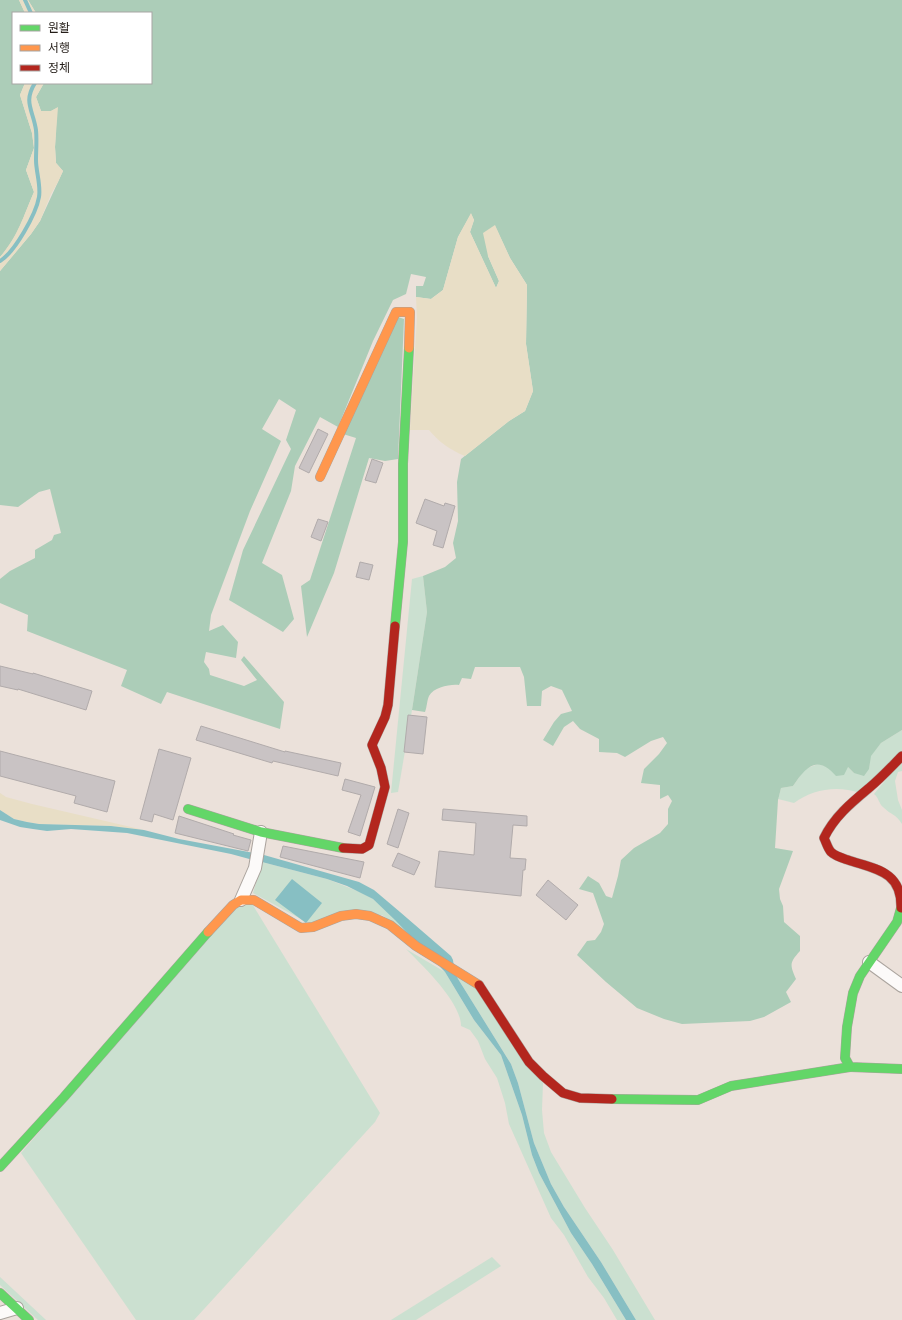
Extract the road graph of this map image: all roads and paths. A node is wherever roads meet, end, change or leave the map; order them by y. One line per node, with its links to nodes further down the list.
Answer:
1 (320, 477): 4 (street)
2 (902, 756): 6 (street)
3 (188, 809): 4 (street)
4 (261, 839): 5 (street)
5 (241, 900): 8 (street); 10 (street)
6 (869, 962): 7 (street); 8 (street)
7 (902, 986)
8 (850, 1067): 9 (street)
9 (902, 1069)
10 (0, 1167)
11 (0, 1293): 12 (street)
12 (16, 1308): 13 (street); 14 (street)
13 (0, 1312)
14 (29, 1320)

